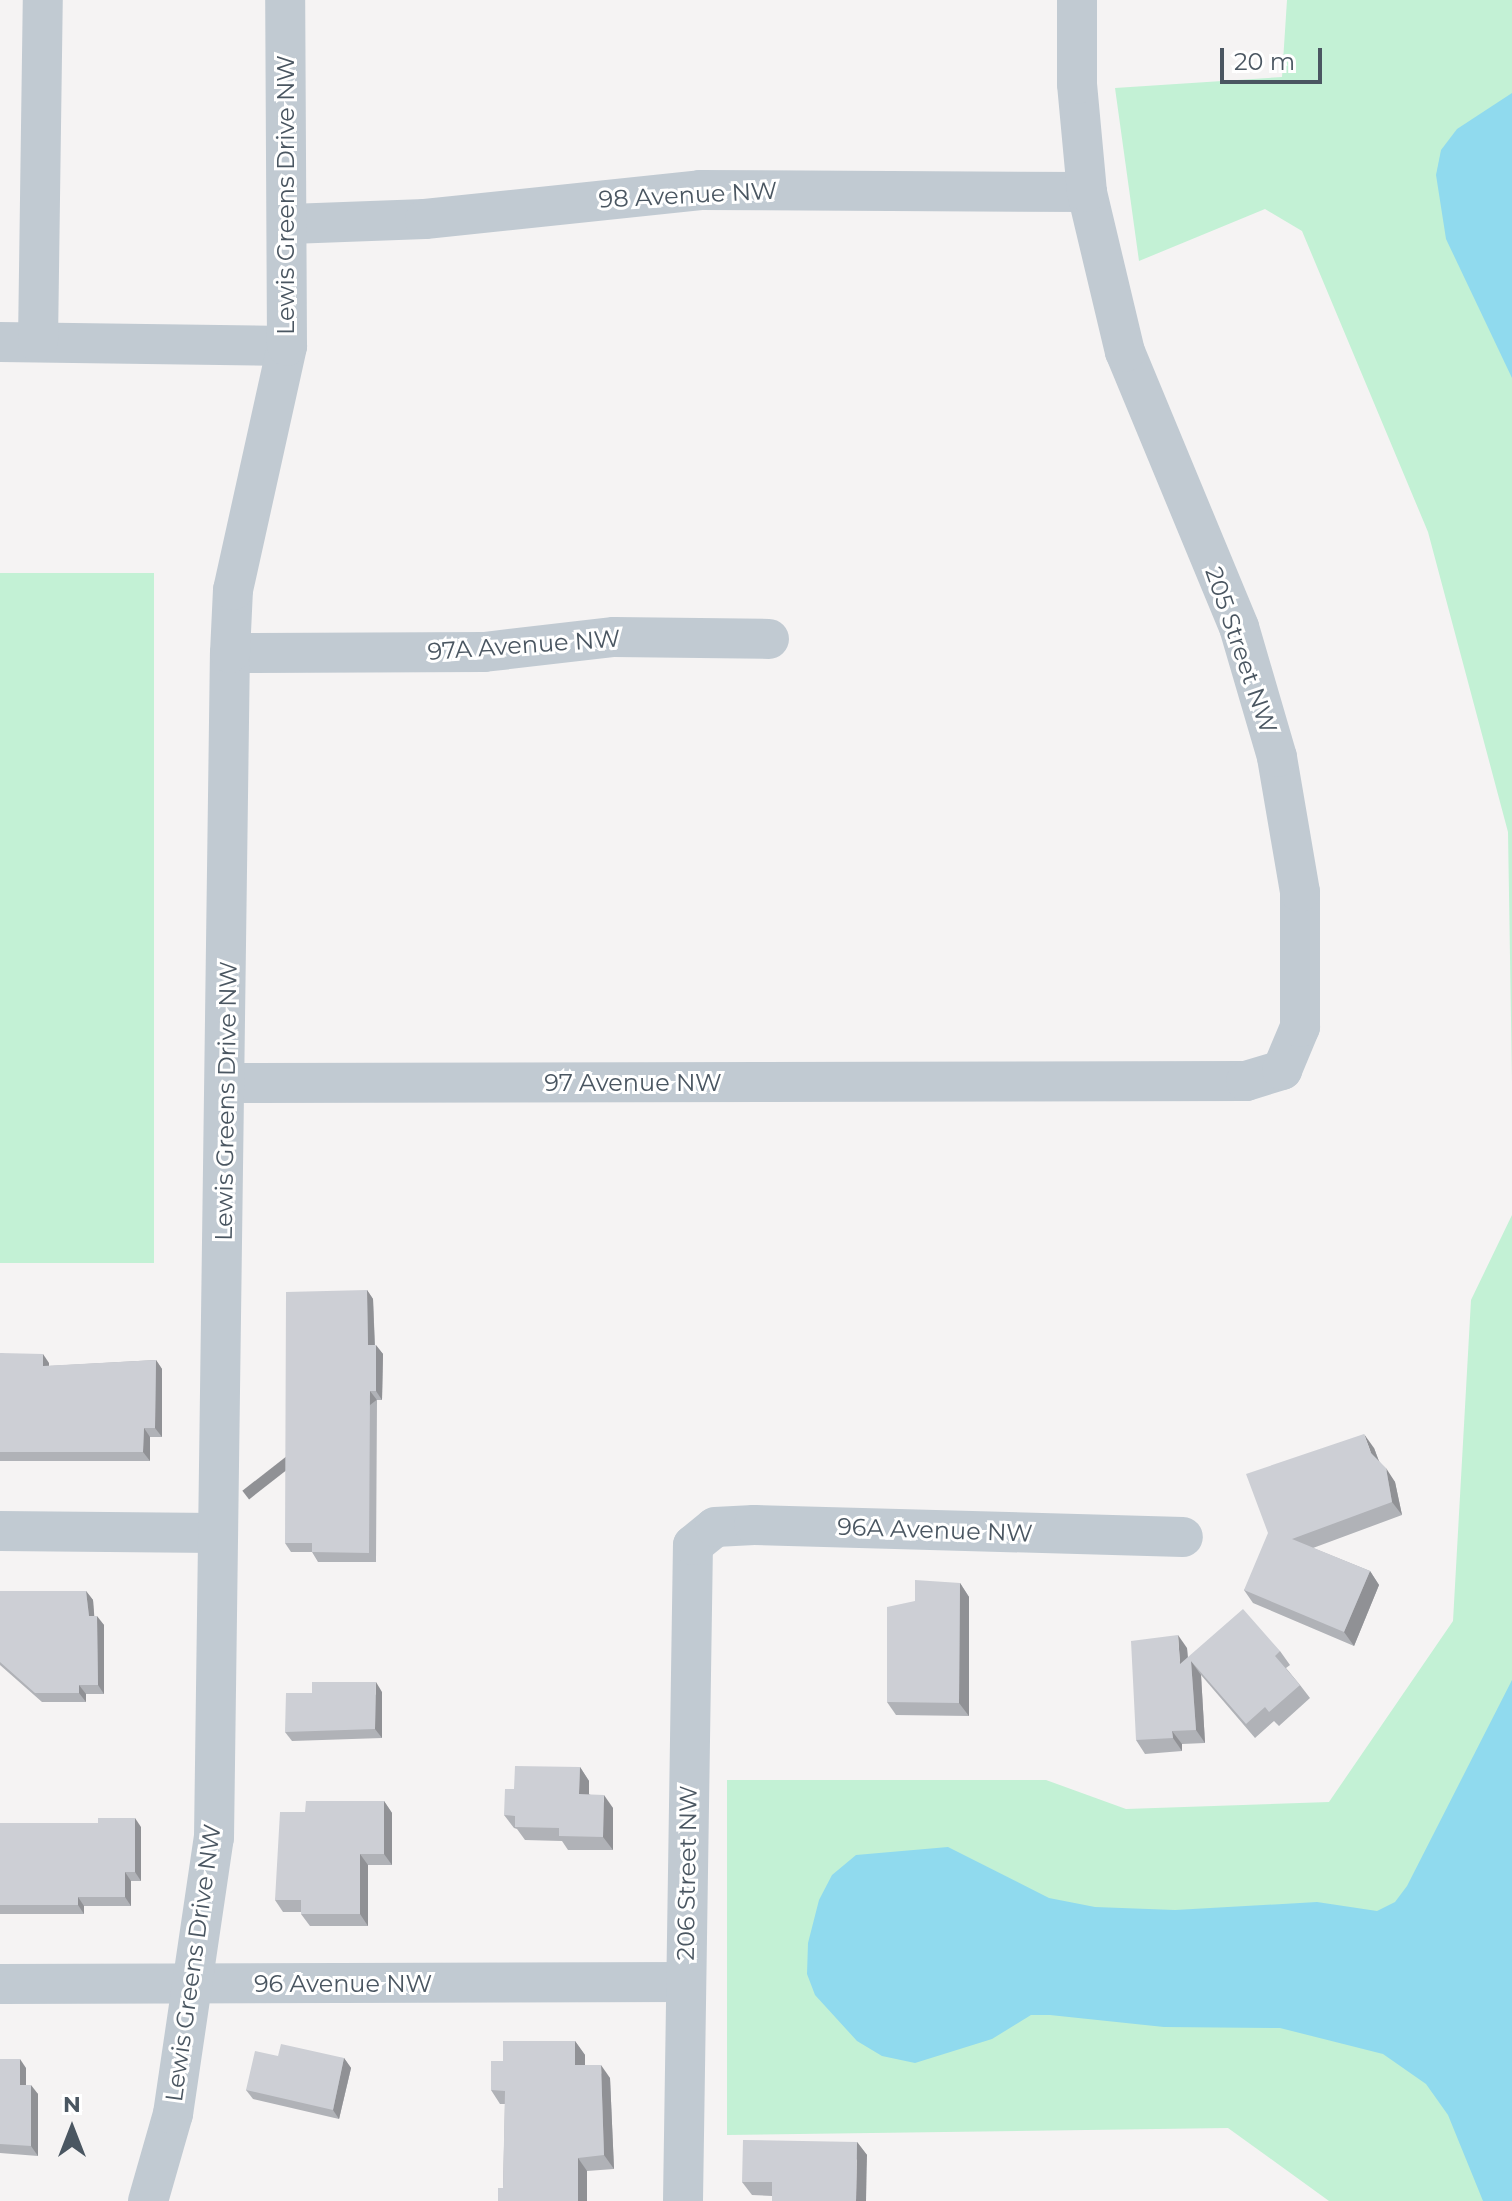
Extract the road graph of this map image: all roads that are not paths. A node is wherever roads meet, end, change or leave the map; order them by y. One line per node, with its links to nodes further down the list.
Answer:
1 (43, 0): 6 (street)
2 (285, 0): 5 (street, Lewis Greens Drive NW)
3 (1077, 0): 4 (street, 205 Street NW)
4 (1087, 192): 5 (street, 98 Avenue NW); 11 (street, 205 Street NW)
5 (290, 224): 7 (street, Lewis Greens Drive NW)
6 (19, 342): 7 (street)
7 (287, 346): 9 (street, Lewis Greens Drive NW)
8 (769, 639): 9 (street, 97A Avenue NW)
9 (230, 653): 10 (street, Lewis Greens Drive NW)
10 (228, 1083): 11 (street, 97 Avenue NW); 13 (street, Lewis Greens Drive NW)
11 (1037, 1083)
12 (0, 1531): 13 (street)
13 (216, 1533): 18 (street, Lewis Greens Drive NW)
14 (1183, 1537): 15 (street, 96A Avenue NW)
15 (693, 1545): 16 (street, 206 Street NW)
16 (686, 1982): 18 (street, 96 Avenue NW); 20 (street, 206 Street NW)
17 (0, 1984): 18 (street, 96 Avenue NW)
18 (193, 1985): 19 (street, Lewis Greens Drive NW)
19 (148, 2201)
20 (683, 2201)

